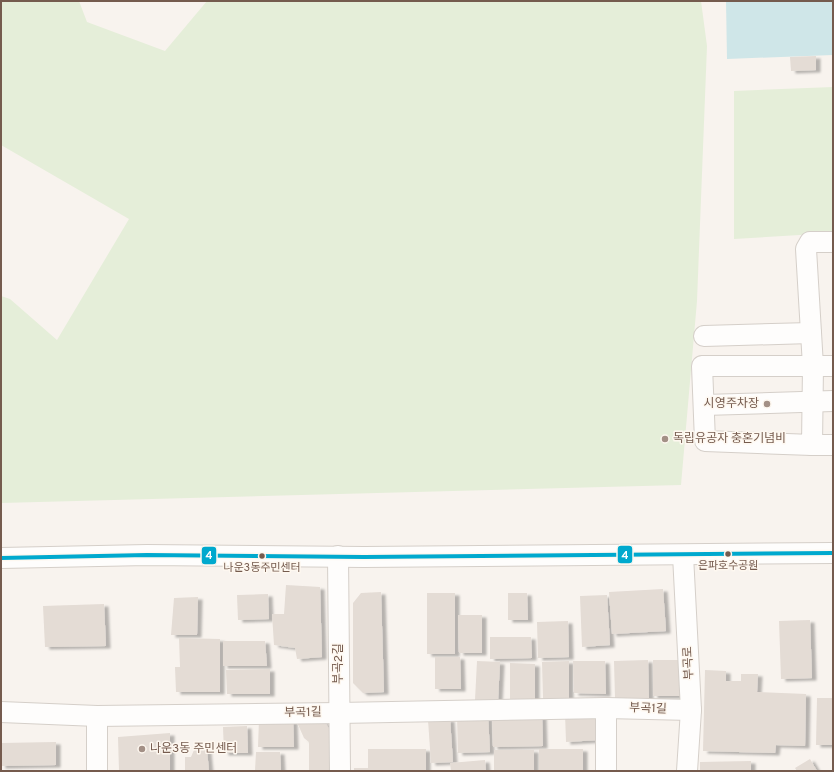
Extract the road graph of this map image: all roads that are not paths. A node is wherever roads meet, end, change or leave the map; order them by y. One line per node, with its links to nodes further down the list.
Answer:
1 (833, 242): 2 (street)
2 (811, 333): 3 (street); 4 (street)
3 (704, 336)
4 (813, 366): 5 (street); 7 (street); 8 (street)
5 (833, 366)
6 (833, 401): 7 (street)
7 (813, 402): 8 (street); 9 (street)
8 (704, 405): 9 (street)
9 (812, 444): 10 (street)
10 (833, 445)
11 (833, 553): 12 (street)
12 (683, 555): 13 (street); 16 (street, 부곡로)
13 (338, 556): 14 (street); 18 (street, 부곡2길)
14 (1, 558)
15 (606, 708): 16 (street, 부곡1길); 18 (street, 부곡1길); 22 (street)
16 (691, 710): 23 (street, 부곡로)
17 (1, 712): 19 (street, 부곡1길)
18 (339, 712): 19 (street, 부곡1길); 21 (street, 부곡2길)
19 (97, 716): 20 (street)
20 (97, 771)
21 (340, 771)
22 (606, 771)
23 (687, 771)

